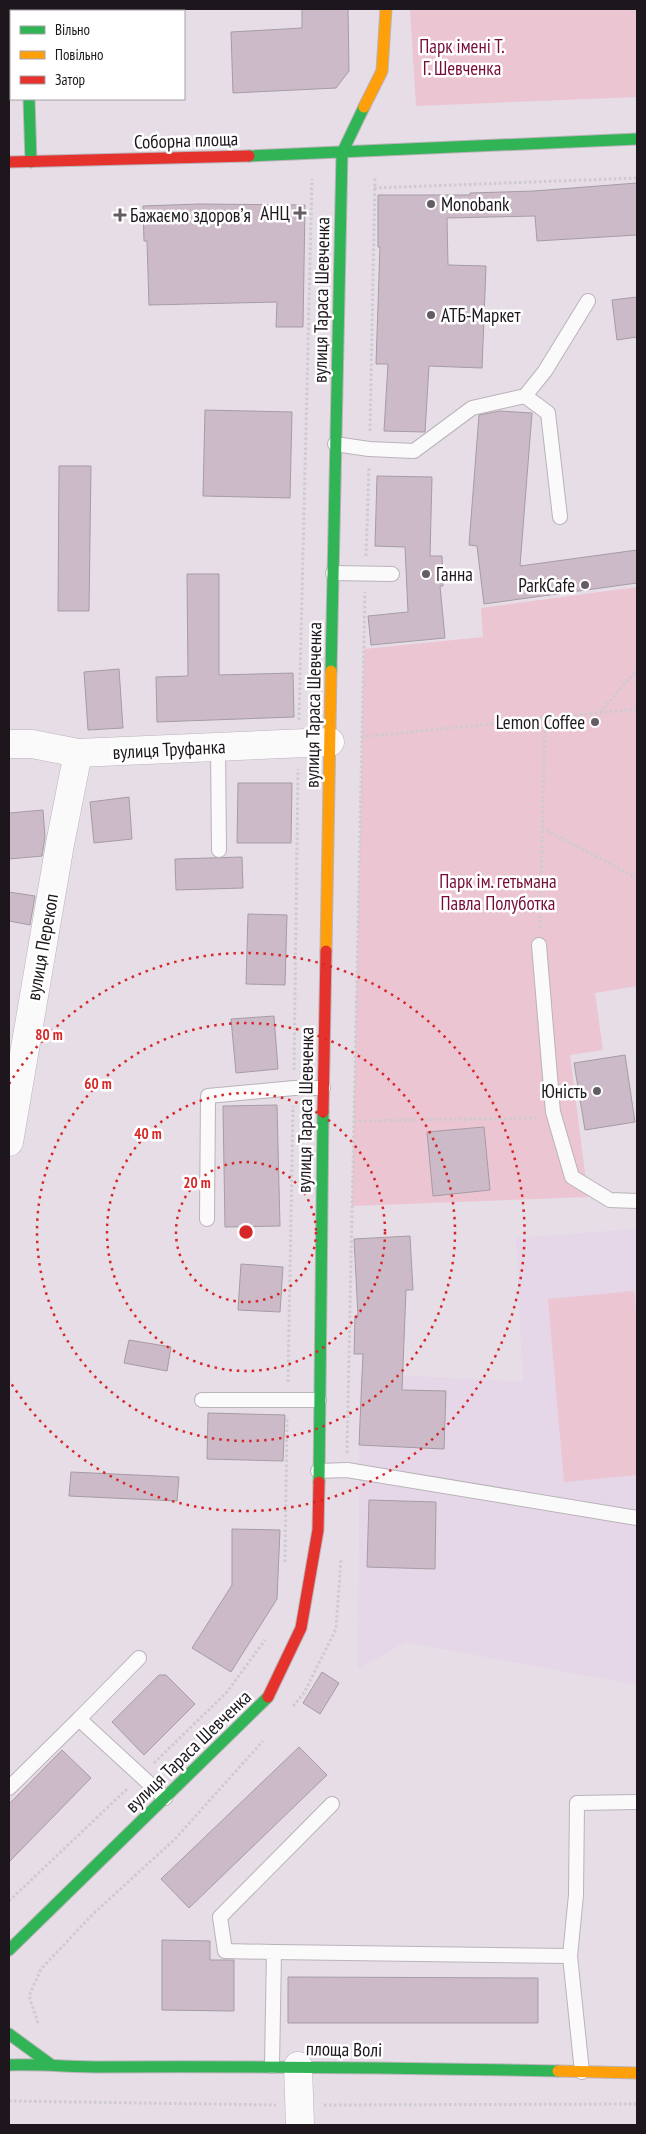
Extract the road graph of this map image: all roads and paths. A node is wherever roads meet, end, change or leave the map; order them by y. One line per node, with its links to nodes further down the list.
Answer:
1 (386, 9): 4 (main road)
2 (29, 100): 7 (main road)
3 (637, 139): 4 (main road, Соборна площа)
4 (342, 153): 5 (main road, Соборна площа); 12 (main road, вулиця Тараса Шевченка)
5 (313, 154): 7 (main road, Соборна площа); 22 (path)
6 (9, 162): 7 (main road, Соборна площа)
7 (31, 162)
8 (637, 178): 9 (path)
9 (374, 188)
10 (588, 301): 11 (lane)
11 (525, 396): 12 (lane); 13 (lane)
12 (336, 444): 14 (main road, вулиця Тараса Шевченка)
13 (560, 517)
14 (333, 573): 15 (lane); 20 (main road, вулиця Тараса Шевченка)
15 (392, 574)
16 (637, 670): 18 (path)
17 (637, 709): 18 (path)
18 (599, 713): 19 (path)
19 (545, 718): 25 (path); 32 (path)
20 (330, 742): 22 (street, вулиця Труфанка); 30 (main road, вулиця Тараса Шевченка)
21 (9, 744): 24 (street, вулиця Труфанка)
22 (298, 744): 23 (street, вулиця Труфанка); 29 (path)
23 (218, 747): 24 (street, вулиця Труфанка); 26 (lane)
24 (78, 753): 33 (street, вулиця Перекоп)
25 (542, 828): 27 (path); 28 (path)
26 (220, 850)
27 (637, 878)
28 (539, 945): 31 (lane)
29 (294, 1088): 30 (lane); 35 (lane); 37 (path)
30 (323, 1088): 38 (main road, вулиця Тараса Шевченка)
31 (554, 1118): 32 (path); 34 (lane)
32 (354, 1121): 39 (path)
33 (9, 1142)
34 (637, 1201)
35 (207, 1219)
36 (202, 1400): 37 (lane)
37 (288, 1400): 38 (lane); 43 (path)
38 (319, 1400): 40 (main road, вулиця Тараса Шевченка)
39 (347, 1470): 40 (lane); 41 (lane)
40 (318, 1471): 51 (main road, вулиця Тараса Шевченка)
41 (637, 1518)
42 (341, 1550): 46 (path)
43 (284, 1568)
44 (268, 1635): 49 (path)
45 (139, 1658): 47 (lane)
46 (292, 1708)
47 (79, 1719): 49 (lane); 50 (lane)
48 (266, 1737): 58 (path)
49 (140, 1776): 51 (lane); 54 (path)
50 (9, 1788)
51 (165, 1798): 55 (main road, вулиця Тараса Шевченка)
52 (637, 1802): 57 (lane)
53 (332, 1804): 56 (lane)
54 (9, 1901)
55 (9, 1950)
56 (274, 1952): 57 (lane); 62 (lane)
57 (570, 1956): 63 (lane)
58 (45, 2028)
59 (9, 2034): 60 (main road)
60 (50, 2064): 61 (main road, площа Волі); 62 (main road, площа Волі)
61 (9, 2065)
62 (285, 2066): 63 (main road, площа Волі); 65 (street)
63 (582, 2072): 64 (main road, площа Волі)
64 (637, 2073)
65 (300, 2125)

